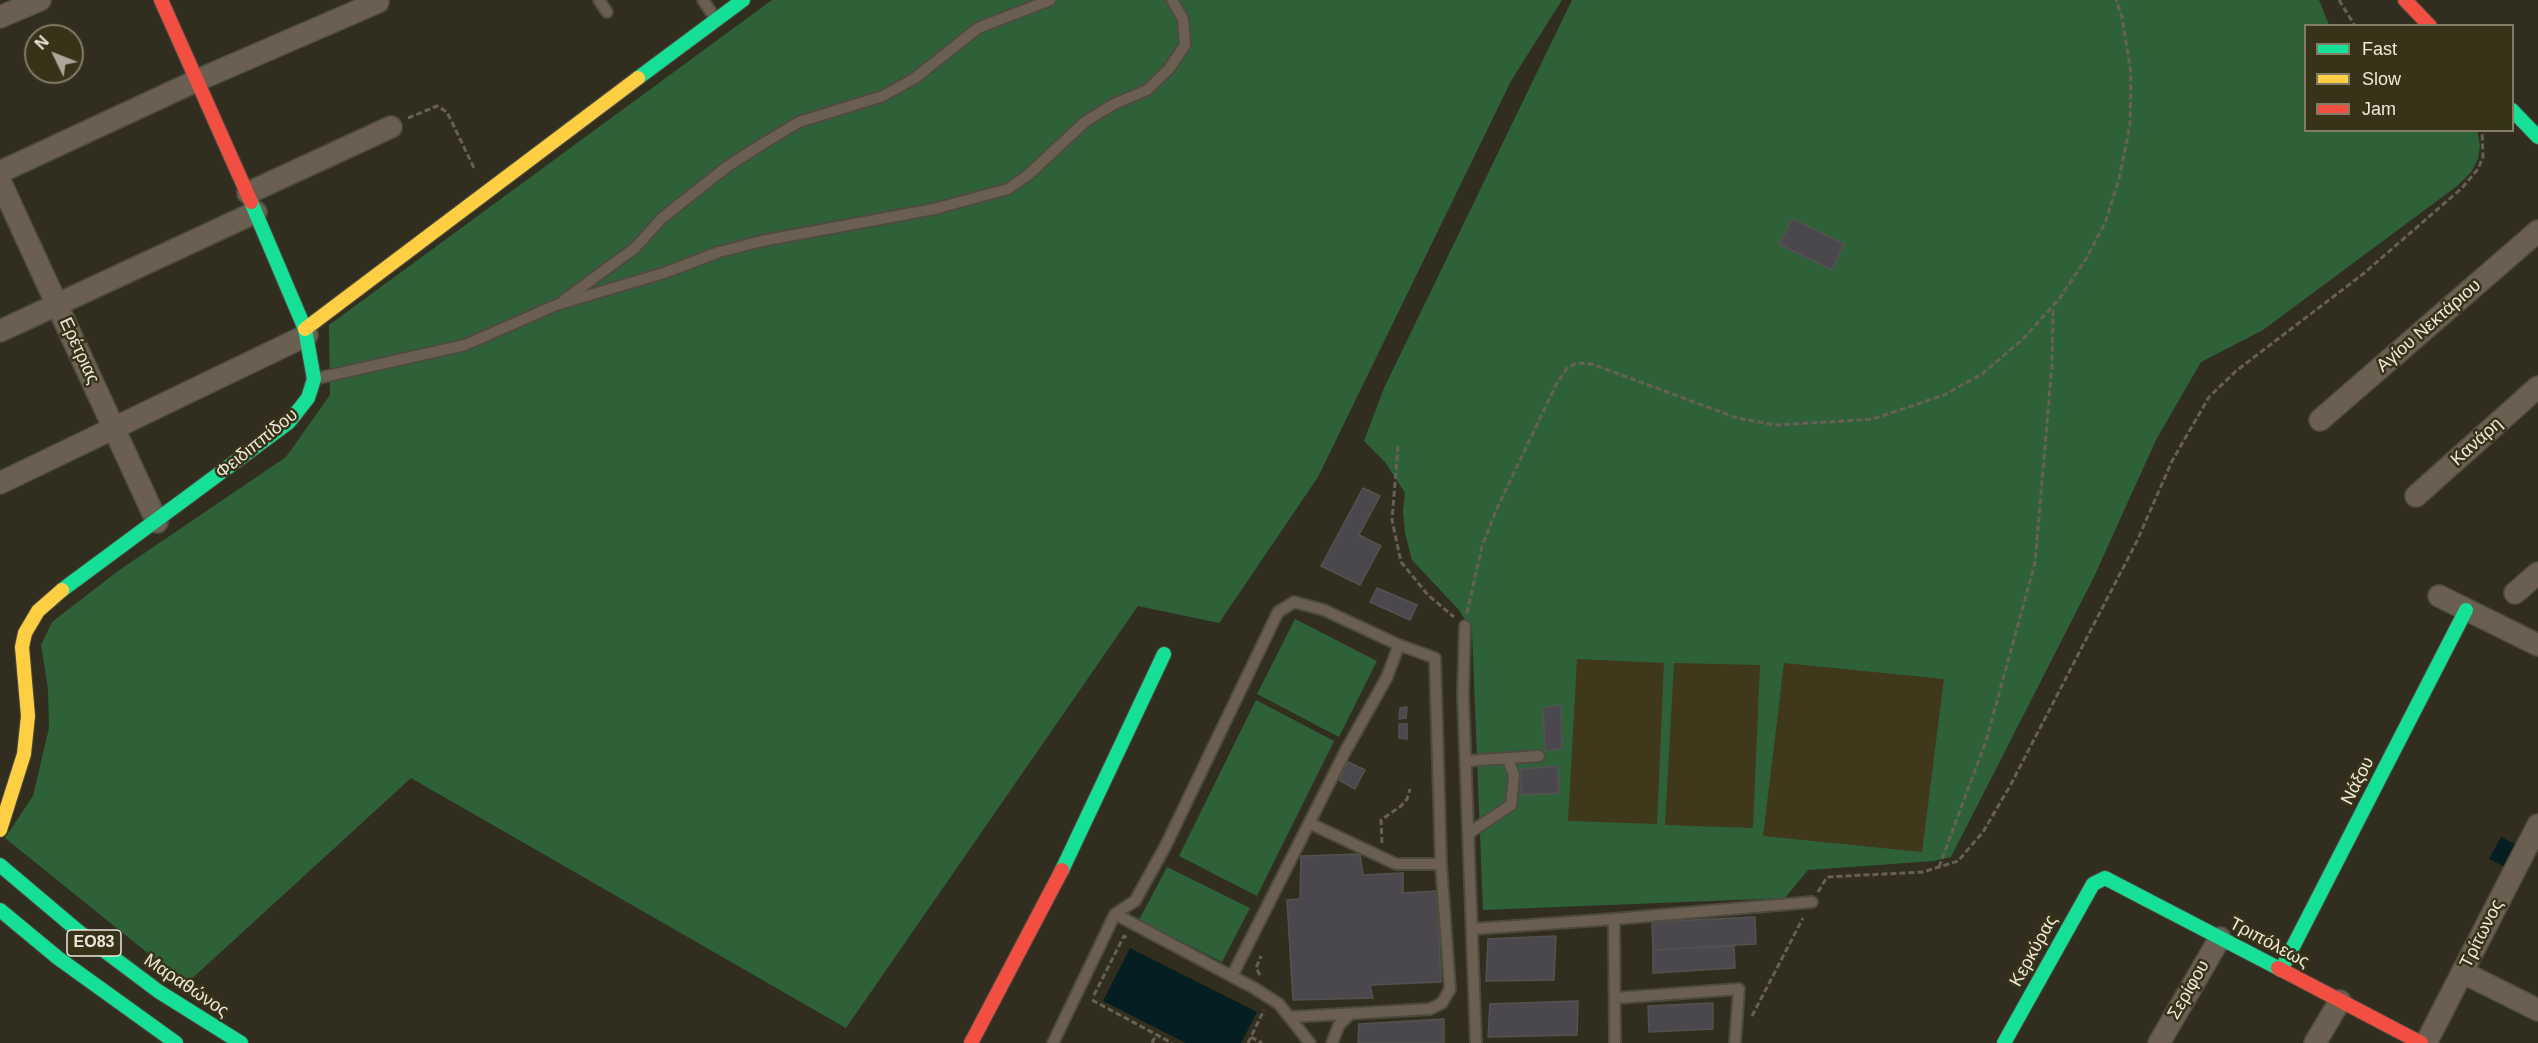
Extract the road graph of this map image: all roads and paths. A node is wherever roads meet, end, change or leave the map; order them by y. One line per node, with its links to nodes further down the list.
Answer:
1 (39, 0): 13 (street)
2 (161, 0): 17 (street)
3 (599, 0): 12 (lane)
4 (703, 0): 14 (lane)
5 (743, 0): 14 (street)
6 (1050, 0): 28 (lane)
7 (1172, 0): 28 (lane)
8 (2116, 0): 29 (path)
9 (2339, 0): 15 (path)
10 (2405, 0): 16 (street)
11 (378, 2): 17 (street)
12 (607, 12)
13 (0, 17)
14 (716, 21): 24 (street)
15 (2354, 24)
16 (2428, 24)
17 (198, 80): 22 (street); 25 (street)
18 (2514, 112): 21 (street)
19 (391, 127): 24 (path); 25 (street)
20 (2482, 132): 60 (path)
21 (2538, 137)
22 (0, 172)
23 (0, 181): 27 (street, Ερέτριας)
24 (484, 192): 31 (street)
25 (252, 203): 27 (street); 31 (street)
26 (2538, 231): 34 (street, Αγίου Νεκτάριου)
27 (57, 305): 30 (street); 35 (street, Ερέτριας)
28 (556, 305): 32 (lane)
29 (2053, 306): 44 (path); 60 (path)
30 (0, 331)
31 (306, 332): 32 (street); 35 (street)
32 (314, 379): 39 (street, Φειδιππίδου)
33 (2538, 387): 38 (street, Κανάρη)
34 (2320, 420)
35 (115, 429): 37 (street); 39 (street, Ερέτριας)
36 (1398, 446): 44 (path)
37 (0, 483)
38 (2416, 496)
39 (158, 522): 52 (street, Φειδιππίδου)
40 (2538, 573): 41 (street)
41 (2515, 593)
42 (2439, 596): 43 (street)
43 (2466, 610): 46 (street); 69 (street, Νάξου)
44 (1465, 626): 50 (lane)
45 (1399, 645): 53 (lane); 58 (lane); 64 (lane)
46 (2538, 645)
47 (1164, 654): 83 (street)
48 (1539, 756): 49 (lane)
49 (1508, 760): 50 (lane); 56 (lane)
50 (1466, 761): 56 (lane)
51 (1410, 789): 57 (path)
52 (6, 799): 55 (street, Φειδιππίδου)
53 (1310, 823): 57 (lane); 71 (lane)
54 (2538, 827): 70 (street, Τρίτωνος)
55 (0, 830)
56 (1469, 833): 66 (lane)
57 (1378, 856): 58 (lane)
58 (1441, 864): 76 (lane)
59 (0, 865): 79 (street, Μαραθώνος / ΕΟ83)
60 (1939, 868): 62 (path)
61 (2099, 879): 67 (street, Τριπόλεως); 94 (street, Κερκύρας)
62 (1812, 902): 65 (lane); 78 (path)
63 (0, 910): 79 (street, Μαραθώνος / ΕΟ83)
64 (1115, 914): 71 (lane); 84 (lane)
65 (1614, 919): 66 (lane); 72 (lane)
66 (1473, 929): 91 (lane)
67 (2220, 938): 69 (street, Τριπόλεως); 95 (street, Σερίφου)
68 (1134, 941): 80 (path)
69 (2282, 970): 73 (street, Τριπόλεως)
70 (2462, 972): 75 (street); 98 (street, Τρίτωνος)
71 (1232, 976): 77 (lane)
72 (1616, 998): 92 (lane); 93 (lane)
73 (2340, 1001): 96 (street); 97 (street, Τριπόλεως)
74 (1255, 1003): 81 (path)
75 (2538, 1010)
76 (1350, 1014): 77 (lane); 90 (lane)
77 (1290, 1017): 89 (lane)
78 (1748, 1023)
79 (181, 1033): 82 (street, Μαραθώνος / ΕΟ83)
80 (1156, 1035): 85 (path); 86 (path)
81 (1251, 1037): 87 (path); 88 (path)
82 (241, 1043)
83 (971, 1043)
84 (1053, 1043)
85 (1152, 1043)
86 (1172, 1043)
87 (1248, 1043)
88 (1262, 1043)
89 (1310, 1043)
90 (1332, 1043)
91 (1476, 1043)
92 (1615, 1043)
93 (1735, 1043)
94 (2004, 1043)
95 (2159, 1043)
96 (2315, 1043)
97 (2421, 1043)
98 (2426, 1043)

